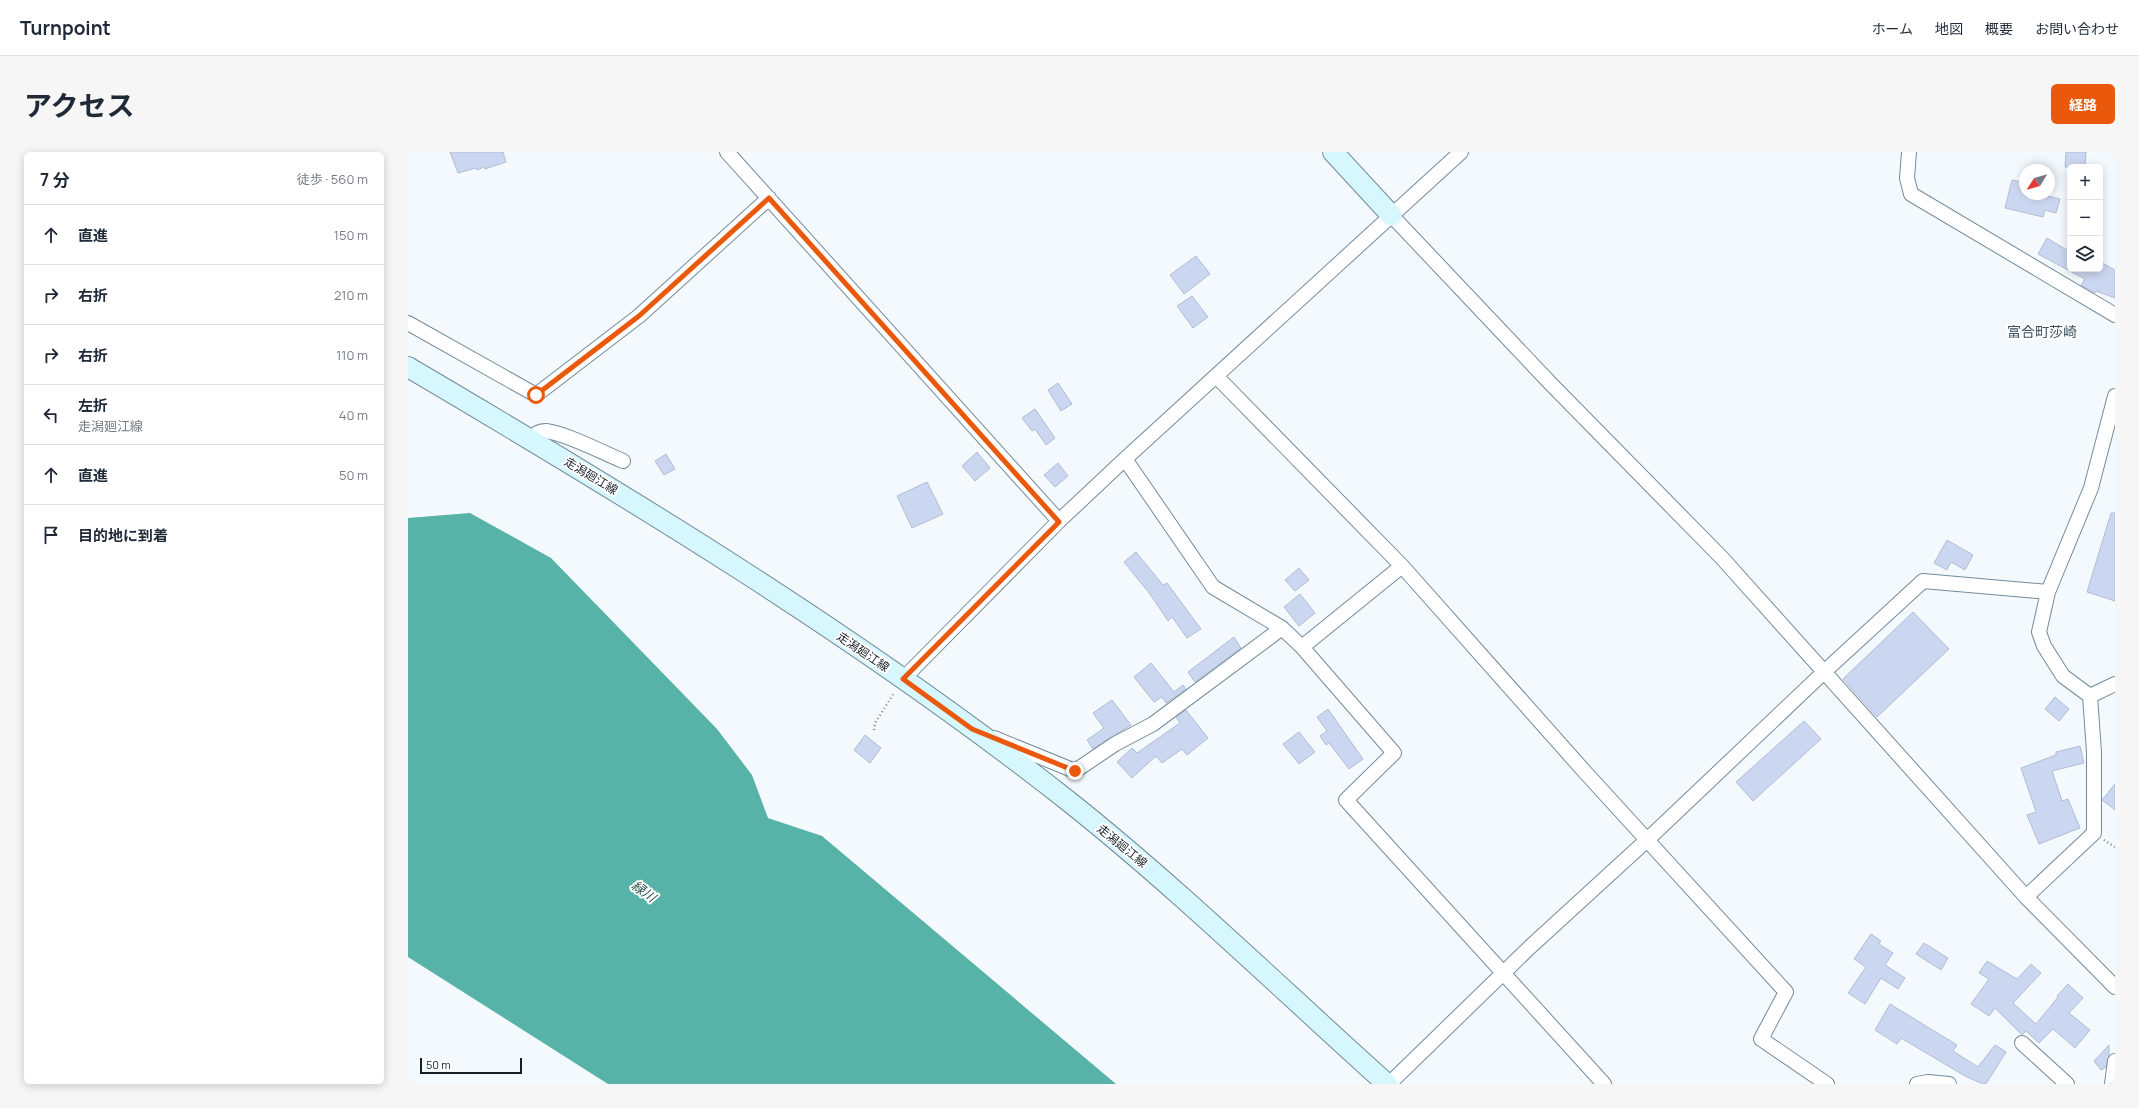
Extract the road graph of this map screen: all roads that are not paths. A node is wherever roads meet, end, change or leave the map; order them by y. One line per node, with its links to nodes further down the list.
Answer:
1 (727, 152): 5 (street)
2 (1333, 152): 6 (main road)
3 (1461, 152): 6 (street)
4 (1909, 152): 7 (street)
5 (769, 198): 8 (street); 15 (street)
6 (1392, 216): 10 (street); 20 (street)
7 (2115, 316)
8 (408, 323)
9 (408, 367): 12 (main road, 走潟廻江線)
10 (1216, 376): 13 (street); 16 (street)
11 (2115, 396): 17 (street)
12 (530, 439): 14 (street); 21 (main road, 走潟廻江線)
13 (1125, 459): 15 (street); 18 (street)
14 (623, 461)
15 (1059, 522): 21 (street)
16 (1402, 566): 19 (street); 25 (street)
17 (2048, 592): 20 (street); 23 (street)
18 (1282, 628): 19 (street); 24 (street)
19 (1302, 648): 27 (street)
20 (1824, 672): 25 (street); 26 (street)
21 (903, 679): 24 (main road, 走潟廻江線)
22 (2115, 684): 23 (street)
23 (2090, 696): 26 (street)
24 (972, 729): 31 (main road, 走潟廻江線)
25 (1647, 840): 27 (street); 33 (street)
26 (2026, 897): 28 (street)
27 (1503, 974): 31 (street); 32 (street)
28 (2115, 988)
29 (2022, 1043): 36 (street)
30 (2115, 1061): 37 (street)
31 (1388, 1084)
32 (1604, 1084)
33 (1827, 1084)
34 (1916, 1084): 35 (street)
35 (1949, 1084)
36 (2068, 1084)
37 (2112, 1084)

